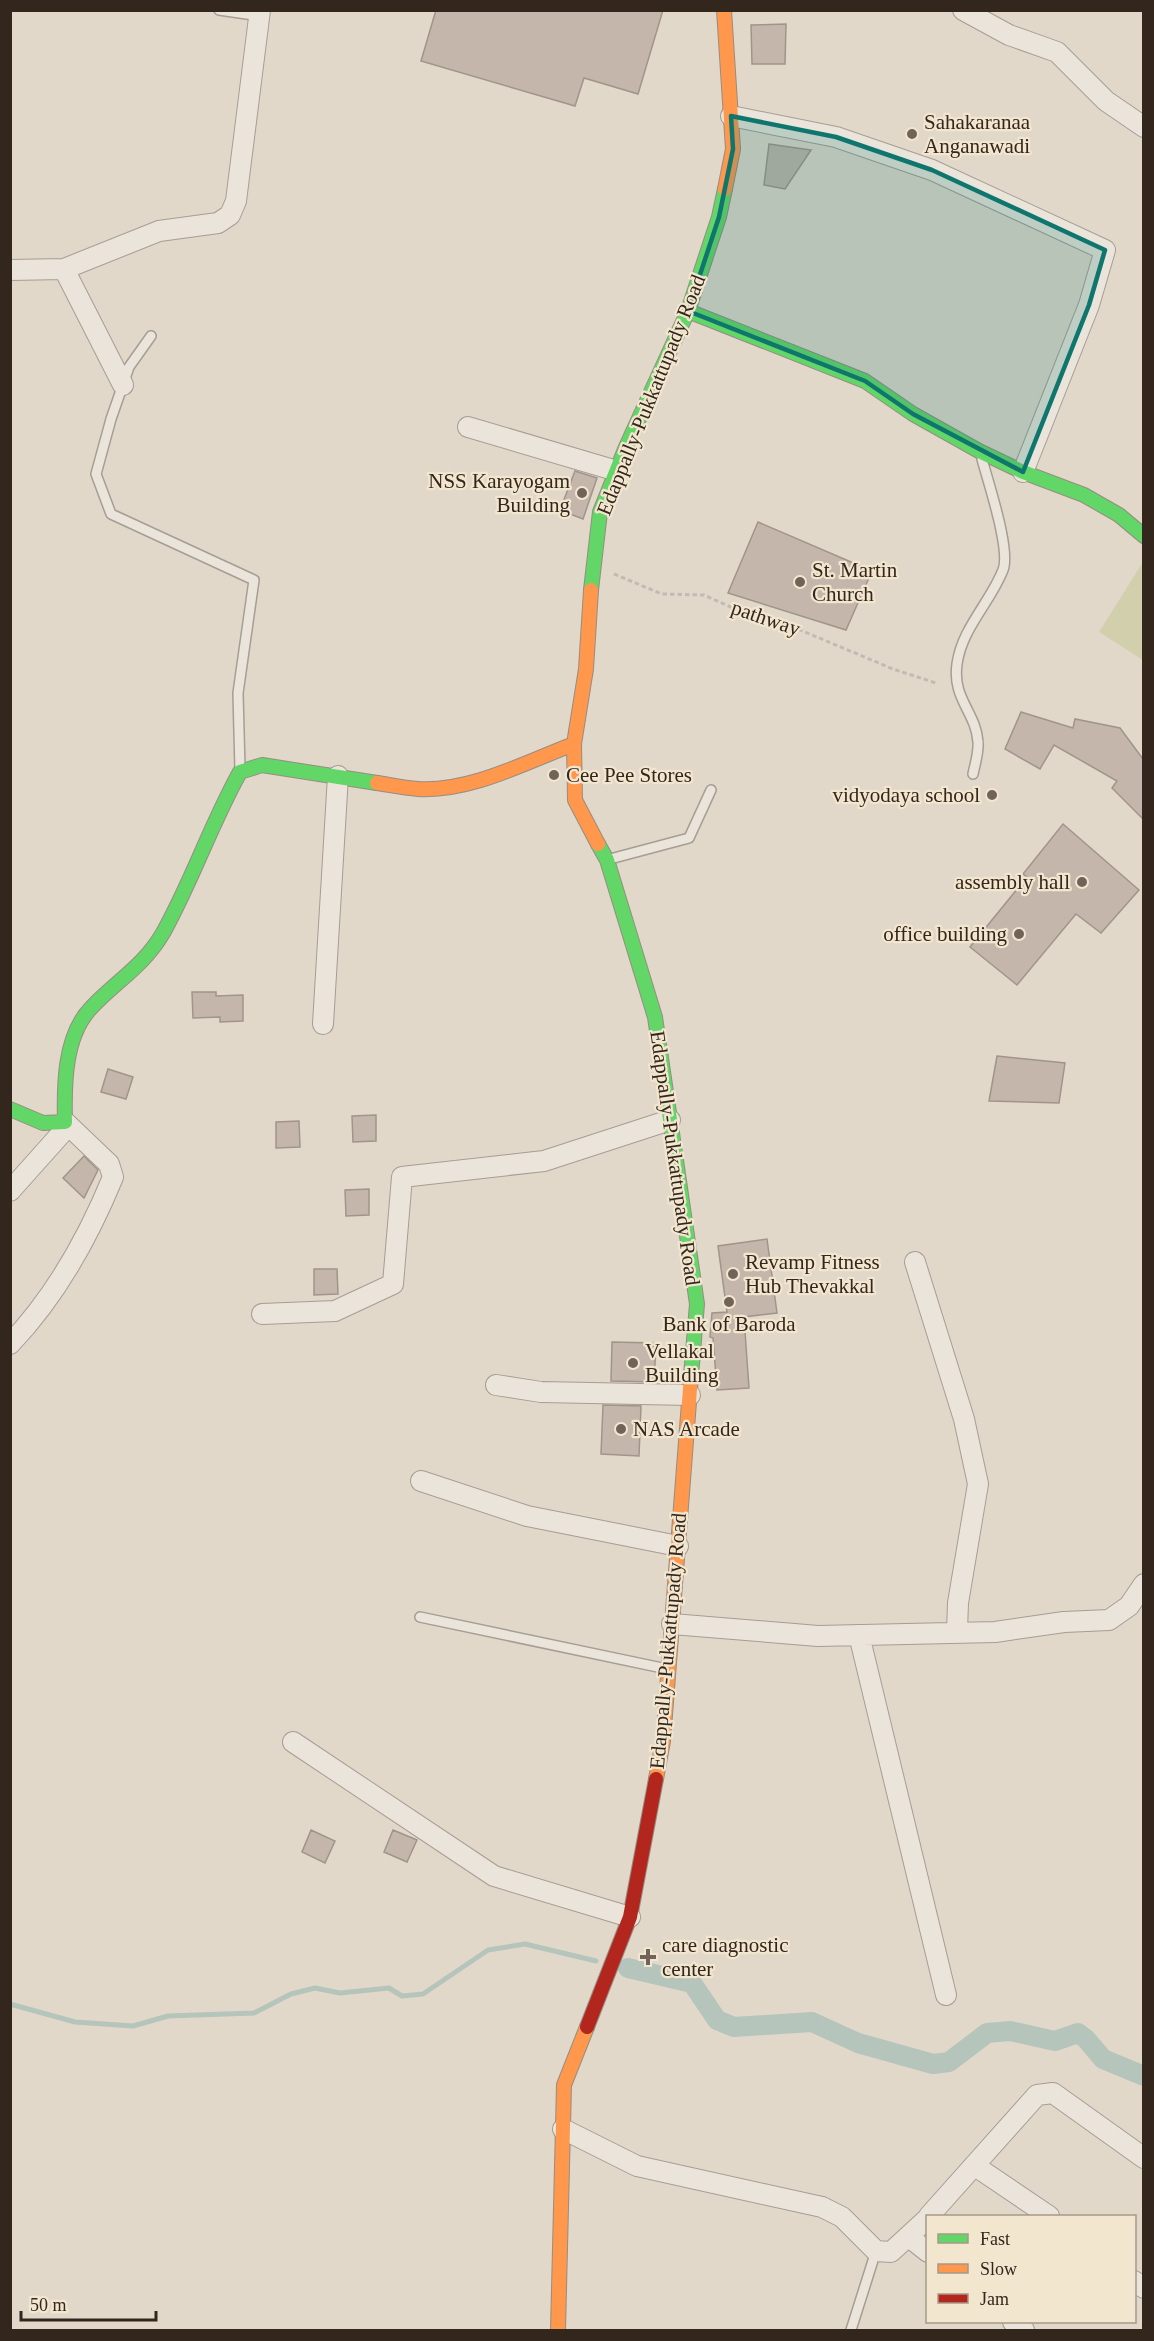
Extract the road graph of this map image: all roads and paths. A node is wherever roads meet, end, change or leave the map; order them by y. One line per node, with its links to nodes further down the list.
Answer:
1 (219, 10): 4 (lane)
2 (724, 10): 5 (main road, Edappally-Pukkattupady Road)
3 (963, 10): 6 (street)
4 (259, 13): 7 (street)
5 (731, 116): 9 (main road, Edappally-Pukkattupady Road); 15 (street)
6 (1143, 126)
7 (64, 269): 8 (street); 11 (street)
8 (10, 270)
9 (688, 311): 13 (main road); 14 (main road, Edappally-Pukkattupady Road)
10 (151, 336): 11 (lane)
11 (123, 385): 20 (lane)
12 (468, 427): 14 (street)
13 (979, 451): 15 (main road); 21 (lane)
14 (617, 471): 17 (main road, Edappally-Pukkattupady Road)
15 (1023, 472): 16 (main road)
16 (1143, 536)
17 (592, 568): 18 (path, pathway); 19 (main road, Edappally-Pukkattupady Road)
18 (936, 683)
19 (574, 744): 22 (main road); 24 (main road, Edappally-Pukkattupady Road)
20 (240, 772): 22 (main road); 28 (main road)
21 (973, 774)
22 (338, 776): 25 (street)
23 (711, 790): 24 (lane)
24 (607, 860): 27 (main road, Edappally-Pukkattupady Road)
25 (323, 1024)
26 (10, 1109): 28 (main road)
27 (670, 1120): 31 (street); 34 (main road, Edappally-Pukkattupady Road)
28 (66, 1124): 29 (street); 32 (street)
29 (10, 1191)
30 (915, 1262): 40 (street)
31 (262, 1314)
32 (10, 1344)
33 (496, 1385): 34 (street)
34 (690, 1395): 36 (main road, Edappally-Pukkattupady Road)
35 (421, 1481): 36 (street)
36 (678, 1546): 39 (main road, Edappally-Pukkattupady Road)
37 (1143, 1584): 40 (street)
38 (420, 1617): 42 (lane)
39 (672, 1624): 41 (street); 42 (main road, Edappally-Pukkattupady Road)
40 (957, 1631): 41 (street)
41 (859, 1635): 45 (street)
42 (668, 1670): 44 (main road, Edappally-Pukkattupady Road)
43 (293, 1742): 44 (street)
44 (630, 1917): 46 (main road, Edappally-Pukkattupady Road)
45 (946, 1995)
46 (563, 2129): 53 (street); 55 (main road, Edappally-Pukkattupady Road)
47 (1143, 2158): 48 (street)
48 (975, 2166): 49 (street); 50 (street)
49 (930, 2215)
50 (1046, 2215)
51 (926, 2219): 52 (street)
52 (909, 2237): 53 (street); 54 (street)
53 (876, 2251): 56 (lane)
54 (926, 2251)
55 (558, 2331)
56 (851, 2331)

